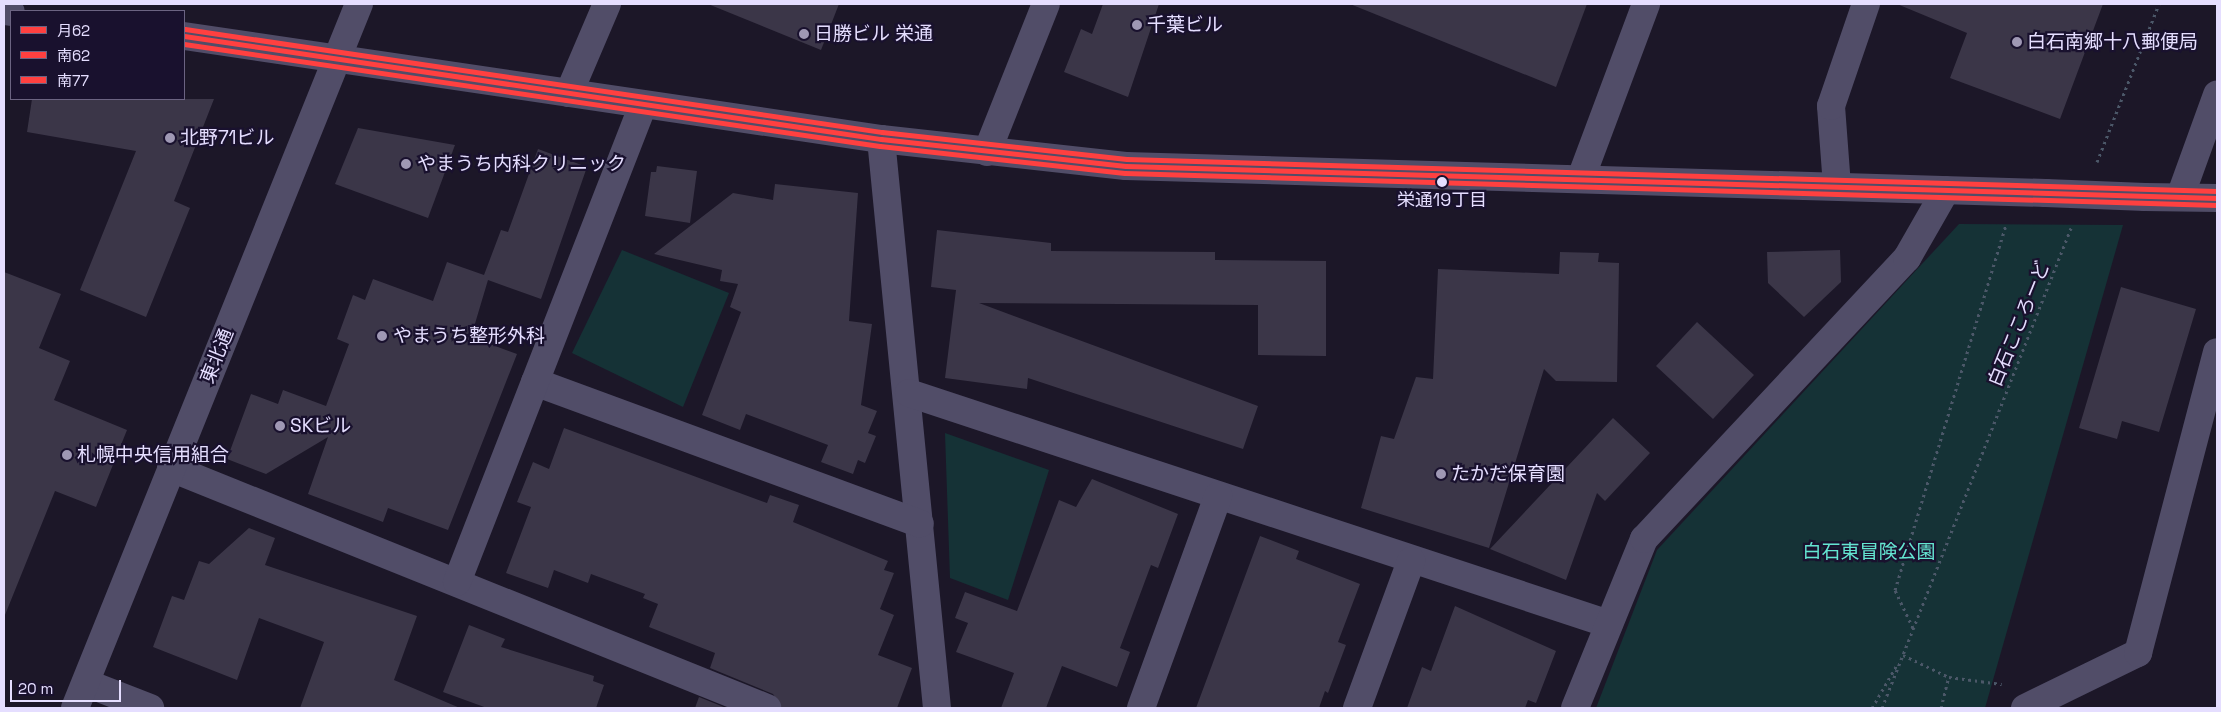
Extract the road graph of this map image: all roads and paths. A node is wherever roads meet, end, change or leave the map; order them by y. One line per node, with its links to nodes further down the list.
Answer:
1 (359, 4): 8 (street, 東北通)
2 (607, 4): 9 (street)
3 (1046, 4): 13 (street)
4 (1646, 4): 15 (street)
5 (1866, 4): 16 (street)
6 (2159, 4): 14 (path)
7 (185, 36): 8 (street)
8 (337, 57): 9 (street); 25 (street, 東北通)
9 (569, 93): 11 (street)
10 (2217, 95): 19 (street)
11 (643, 105): 12 (street); 23 (street)
12 (882, 139): 13 (street); 24 (street)
13 (987, 152): 15 (street)
14 (2094, 170)
15 (1582, 178): 16 (street)
16 (1837, 186): 17 (street)
17 (1946, 190): 18 (street); 30 (street)
18 (2016, 192): 19 (street, bridge); 31 (path)
19 (2180, 198): 20 (street)
20 (2217, 198)
21 (2074, 222): 31 (path, 白石こころーど)
22 (2217, 352): 35 (street)
23 (535, 382): 27 (street); 29 (street)
24 (909, 393): 26 (street); 27 (street)
25 (171, 468): 29 (street); 34 (street, 東北通)
26 (1218, 496): 28 (street); 40 (street)
27 (920, 524): 39 (street)
28 (1411, 562): 30 (street); 41 (street)
29 (457, 582): 38 (street)
30 (1609, 624): 42 (street)
31 (1913, 628): 32 (path, 白石こころーど)
32 (1903, 654): 33 (path); 43 (path); 44 (path)
33 (1949, 677): 35 (path); 45 (path)
34 (86, 683): 36 (street, 東北通); 37 (street)
35 (2060, 691): 46 (street)
36 (74, 708)
37 (150, 708)
38 (767, 708)
39 (937, 708)
40 (1141, 708)
41 (1357, 708)
42 (1575, 708)
43 (1872, 708)
44 (1882, 708)
45 (1940, 708)
46 (2025, 708)

